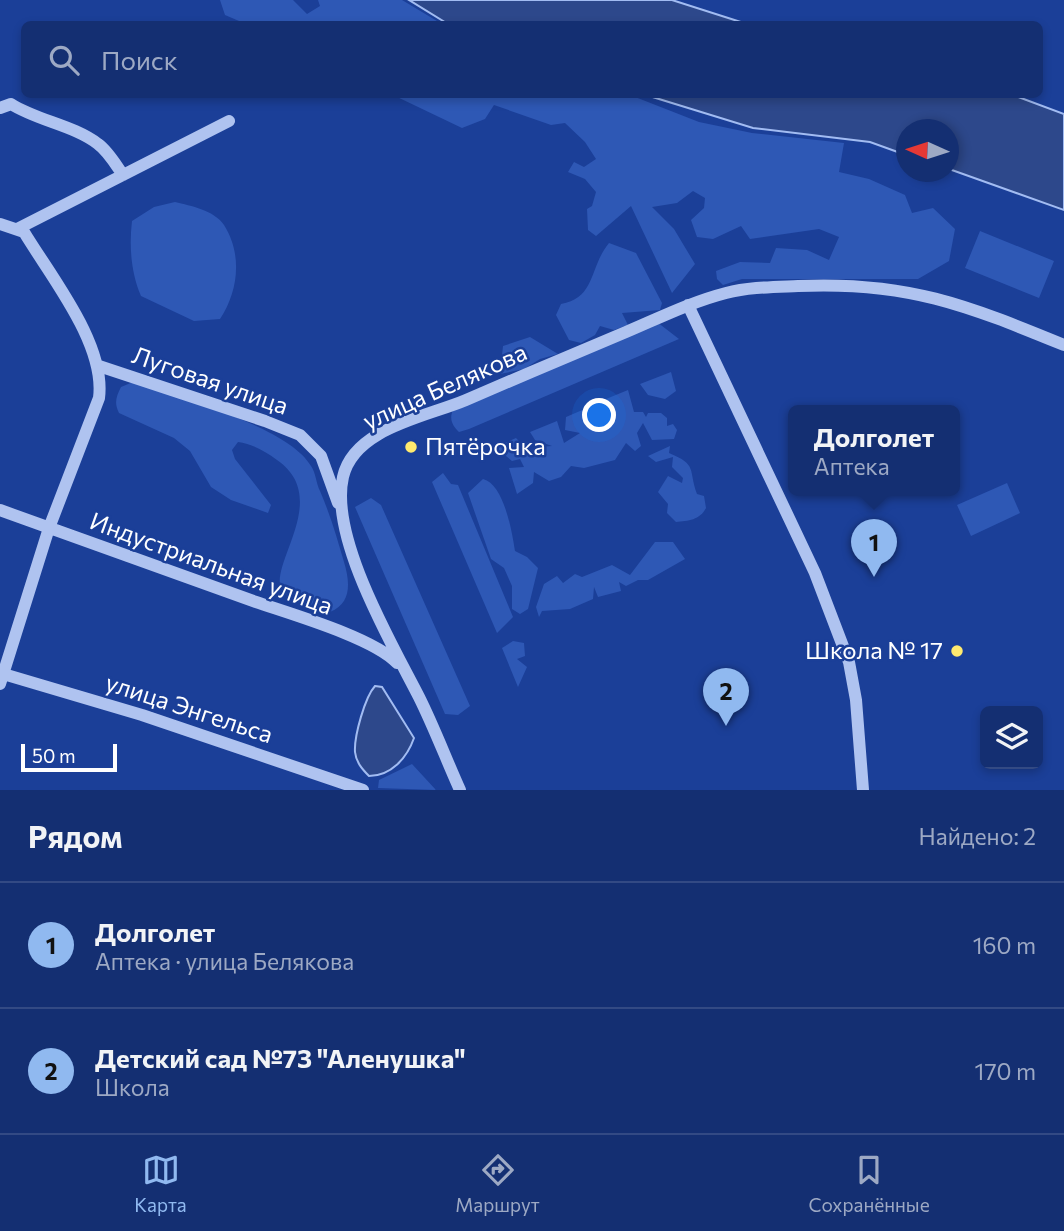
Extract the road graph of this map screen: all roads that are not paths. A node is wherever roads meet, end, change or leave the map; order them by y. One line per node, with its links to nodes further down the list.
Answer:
1 (0, 108): 3 (street)
2 (229, 121): 3 (street)
3 (123, 175): 5 (street)
4 (1, 221): 5 (street)
5 (17, 229): 8 (street, Луговая улица)
6 (688, 305): 7 (street, улица Белякова); 10 (street, улица Белякова); 14 (street)
7 (1064, 345)
8 (99, 366): 10 (street, Луговая улица); 11 (street, Луговая улица)
9 (0, 510): 11 (street, Индустриальная улица)
10 (342, 514): 12 (street, улица Белякова)
11 (49, 528): 12 (street, Индустриальная улица); 13 (street, Луговая улица)
12 (402, 669): 16 (street)
13 (1, 677): 15 (street, улица Энгельса)
14 (862, 785)
15 (363, 790)
16 (460, 790)

